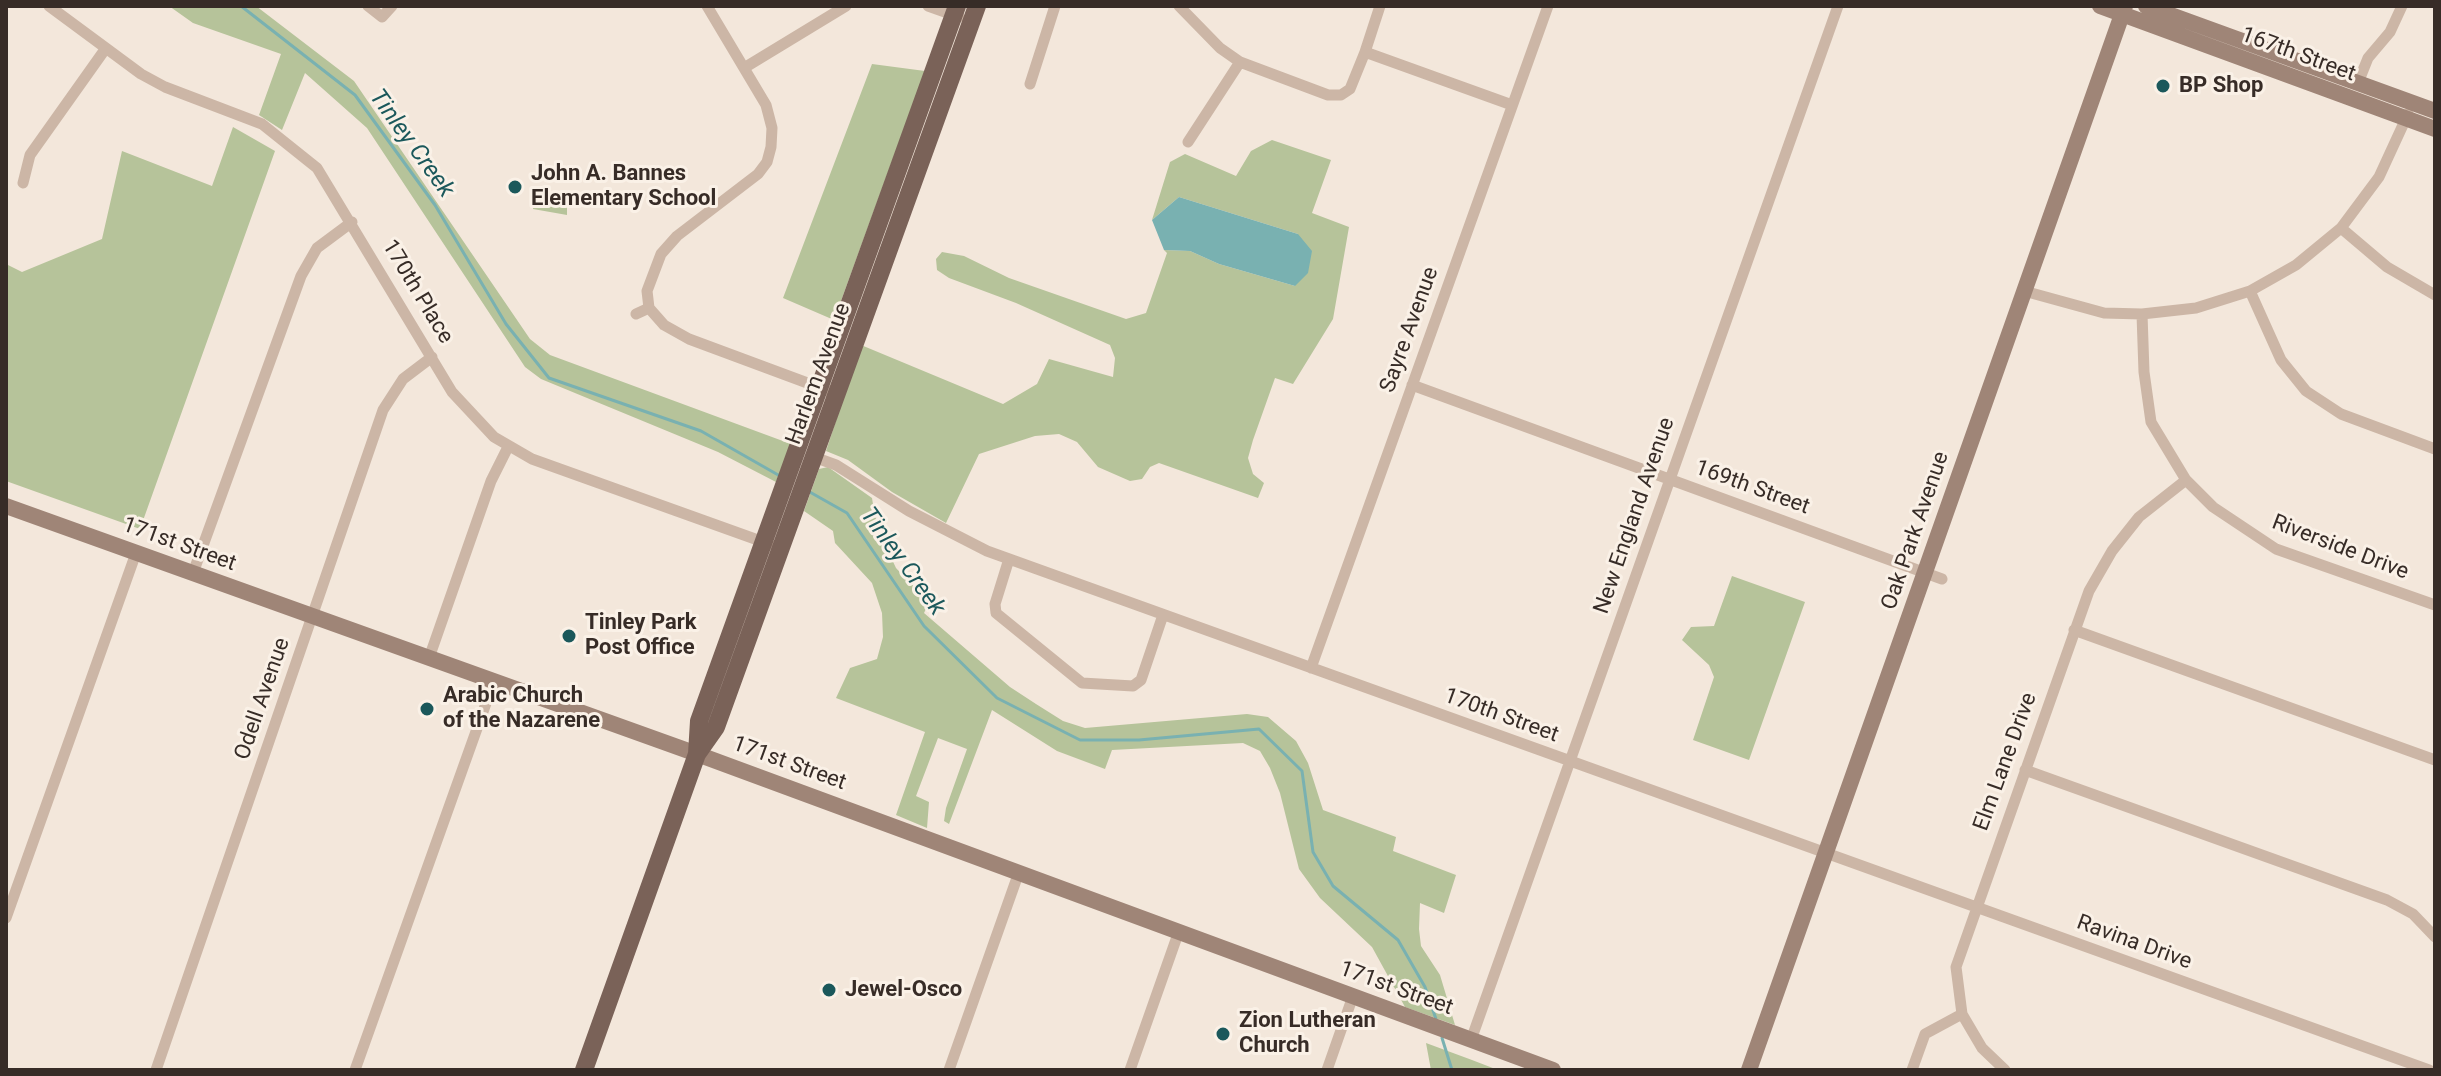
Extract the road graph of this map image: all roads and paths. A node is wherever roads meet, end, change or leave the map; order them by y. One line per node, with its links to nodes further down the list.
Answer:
1 (49, 6): 17 (street, 170th Place)
2 (368, 6): 3 (street)
3 (392, 6)
4 (707, 6): 20 (street)
5 (846, 6): 20 (street)
6 (928, 6): 16 (street)
7 (1055, 6): 22 (street)
8 (1179, 6): 19 (street)
9 (1380, 6): 18 (street)
10 (1548, 6): 24 (street, Sayre Avenue)
11 (1838, 6): 45 (street, New England Avenue)
12 (2100, 6): 15 (street, 167th Street)
13 (2146, 6): 21 (street, 167th Street)
14 (2402, 6): 21 (street)
15 (2123, 10): 26 (street, 167th Street); 32 (street, Oak Park Avenue)
16 (965, 12): 40 (main road, Harlem Avenue); 41 (main road, Harlem Avenue)
17 (106, 48): 29 (street); 30 (street, 170th Place)
18 (1365, 52): 19 (street); 24 (street)
19 (1240, 62): 28 (street)
20 (744, 68): 35 (street)
21 (2358, 83): 23 (street, 167th Street)
22 (1030, 84)
23 (2412, 102): 25 (street, 167th Street); 26 (street)
24 (1512, 105): 39 (street, Sayre Avenue)
25 (2435, 111)
26 (2406, 119): 27 (street, 167th Street); 31 (street)
27 (2435, 129)
28 (1188, 142)
29 (23, 183)
30 (352, 222): 38 (street, 170th Place); 52 (street)
31 (2341, 228): 33 (street); 34 (street)
32 (2024, 291): 37 (street); 53 (street, Oak Park Avenue)
33 (2250, 291): 37 (street); 43 (street)
34 (2435, 295)
35 (649, 308): 36 (street); 40 (street)
36 (636, 314)
37 (2142, 314): 46 (street, Riverside Drive)
38 (432, 357): 42 (street, 170th Place); 57 (street, Odell Avenue)
39 (1412, 385): 45 (street, 169th Street); 60 (street, Sayre Avenue)
40 (818, 387): 41 (street); 47 (main road, Harlem Avenue)
41 (837, 394): 44 (main road, Harlem Avenue)
42 (508, 447): 49 (street, 170th Place); 59 (street)
43 (2435, 449)
44 (814, 457): 47 (main road, Harlem Avenue); 51 (street, 170th Street)
45 (1668, 479): 53 (street, 169th Street); 64 (street, New England Avenue)
46 (2186, 480): 55 (street, Riverside Drive); 58 (street, Elm Lane Drive)
47 (795, 481): 49 (main road, Harlem Avenue)
48 (6, 506): 50 (street, 171st Street)
49 (772, 545): 62 (main road, Harlem Avenue)
50 (136, 553): 52 (street, 171st Street); 69 (street)
51 (1009, 559): 56 (street, 170th Street); 56 (street)
52 (193, 573): 57 (street, 171st Street)
53 (1924, 573): 54 (street, 169th Street); 66 (street, Oak Park Avenue)
54 (1942, 579)
55 (2435, 605)
56 (1163, 615): 60 (street, 170th Street)
57 (312, 616): 59 (street, 171st Street); 76 (street, Odell Avenue)
58 (2074, 630): 63 (street); 65 (street, Elm Lane Drive)
59 (429, 658): 61 (street, 171st Street)
60 (1311, 668): 64 (street, 170th Street)
61 (494, 681): 62 (street, 171st Street); 77 (street)
62 (697, 754): 67 (street, 171st Street); 78 (main road, Harlem Avenue)
63 (2435, 760)
64 (1569, 762): 66 (street, 170th Street); 74 (street, New England Avenue)
65 (2025, 770): 68 (street, Elm Lane Drive); 71 (street)
66 (1825, 855): 68 (street, Ravina Drive); 83 (street, Oak Park Avenue)
67 (1019, 872): 70 (street, 171st Street); 79 (street)
68 (1975, 907): 73 (street, Elm Lane Drive); 86 (street, Ravina Drive)
69 (6, 918)
70 (1179, 931): 72 (street, 171st Street); 80 (street)
71 (2435, 937)
72 (1353, 996): 74 (street, 171st Street); 81 (street)
73 (1962, 1014): 84 (street); 85 (street)
74 (1471, 1040): 82 (street, 171st Street)
75 (2435, 1064): 86 (street)
76 (156, 1070)
77 (355, 1070)
78 (584, 1070)
79 (949, 1070)
80 (1130, 1070)
81 (1327, 1070)
82 (1553, 1070)
83 (1749, 1070)
84 (1912, 1070)
85 (2005, 1070)
86 (2431, 1070)

